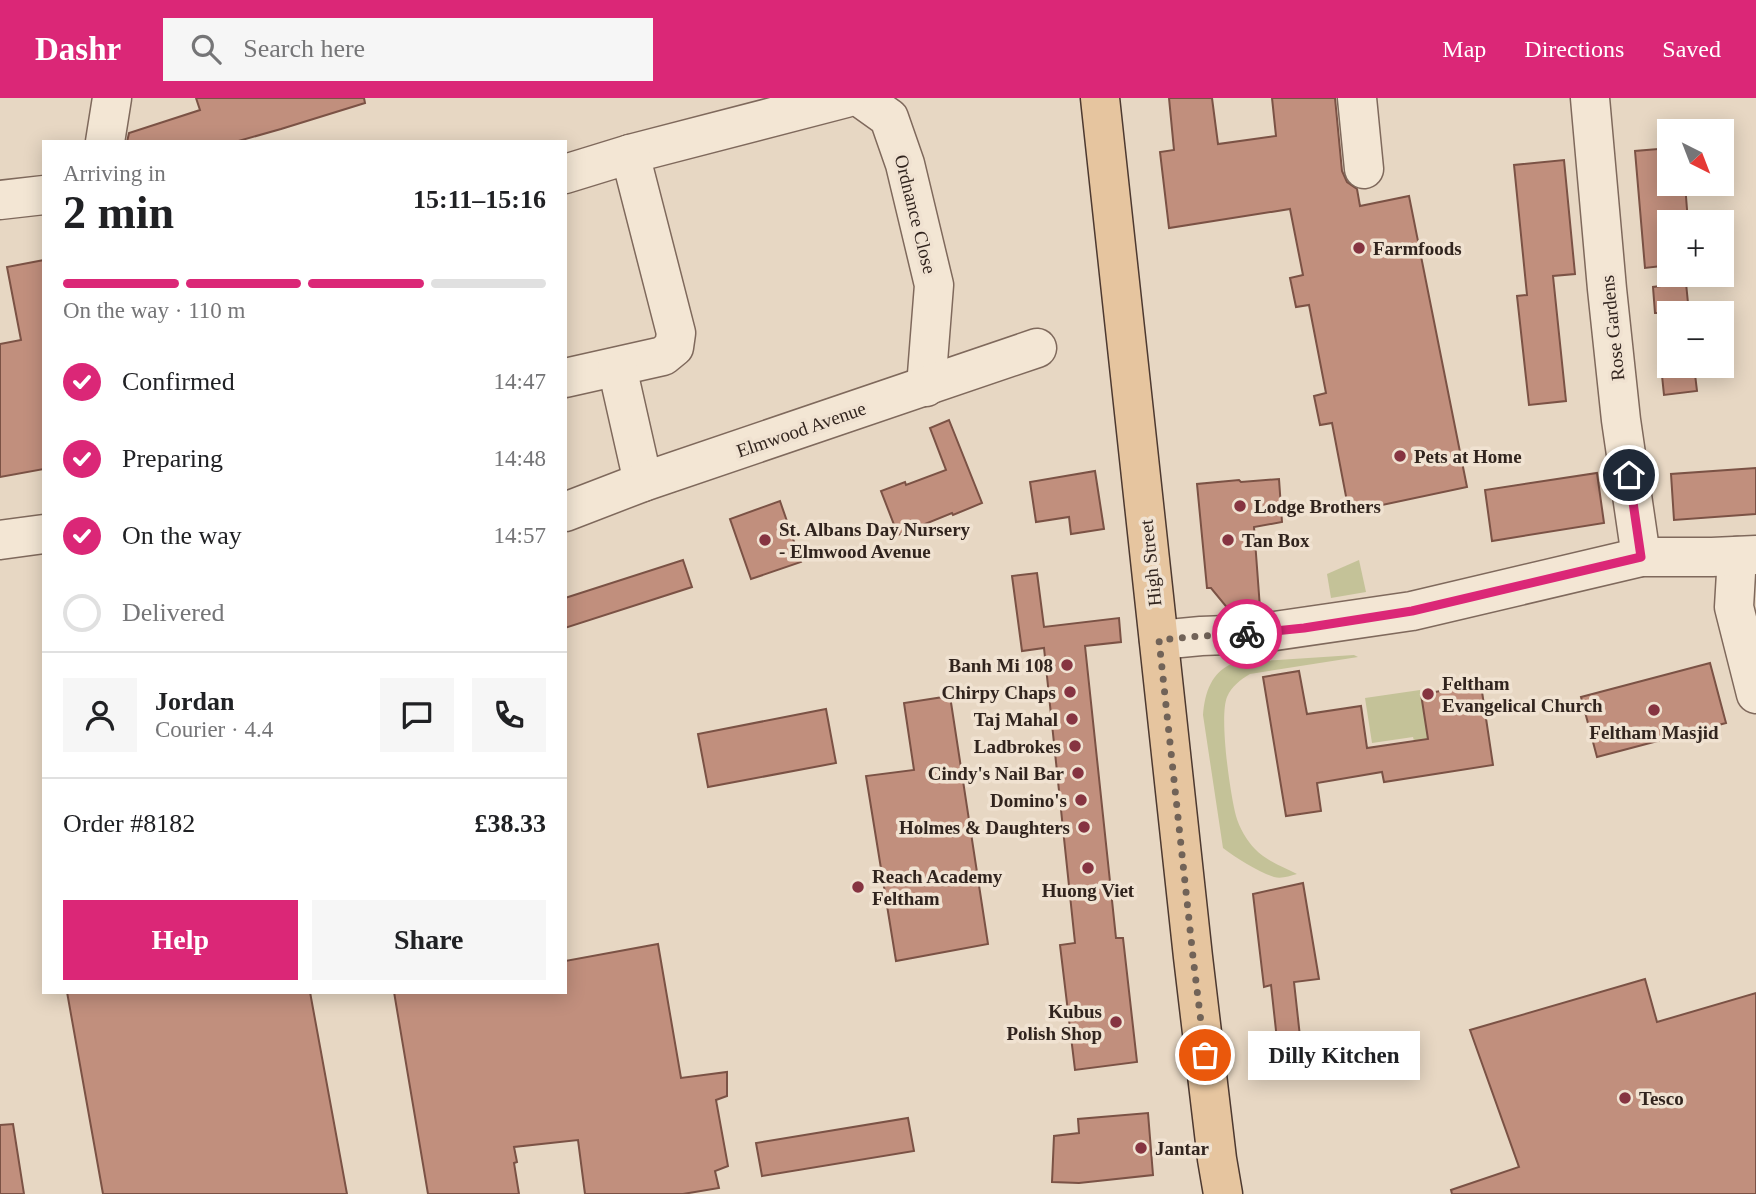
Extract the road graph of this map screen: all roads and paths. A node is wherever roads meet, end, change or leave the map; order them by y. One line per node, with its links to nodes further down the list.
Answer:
1 (111, 98): 7 (street)
2 (846, 98): 8 (street)
3 (861, 98): 16 (street, Ordnance Close)
4 (1100, 98): 23 (main road, High Street)
5 (1357, 98): 9 (street)
6 (1590, 98): 22 (street, Rose Gardens)
7 (105, 140)
8 (630, 154): 10 (street); 14 (street)
9 (1364, 169)
10 (567, 173)
11 (42, 195): 12 (street)
12 (0, 200)
13 (1037, 348): 16 (street, Elmwood Avenue)
14 (617, 367): 15 (street); 17 (street)
15 (567, 378)
16 (926, 387): 17 (street, Elmwood Avenue)
17 (643, 482): 18 (street, Elmwood Avenue)
18 (567, 511)
19 (42, 534): 20 (street)
20 (0, 540)
21 (1746, 556): 22 (street); 24 (street)
22 (1641, 557): 23 (street)
23 (1159, 640): 25 (main road, High Street)
24 (1756, 694)
25 (1223, 1194)

